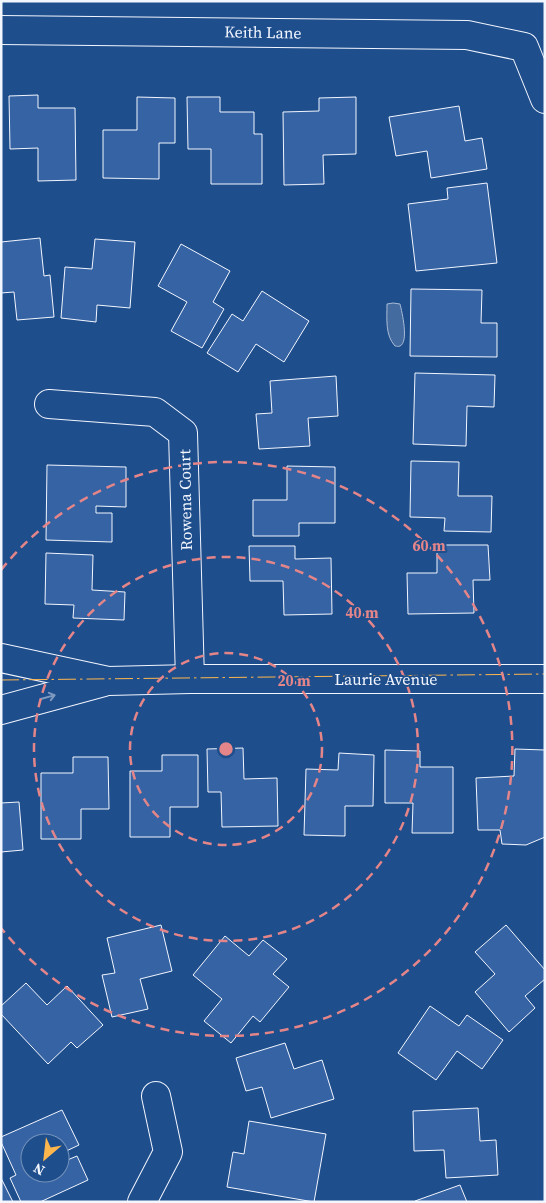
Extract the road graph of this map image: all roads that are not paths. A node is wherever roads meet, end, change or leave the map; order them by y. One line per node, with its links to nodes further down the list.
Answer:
1 (1, 30): 2 (street, Keith Lane)
2 (545, 99)
3 (49, 404): 5 (street, Rowena Court)
4 (1, 658): 6 (street, Laurie Avenue)
5 (190, 679): 6 (street, Laurie Avenue); 7 (street, Laurie Avenue)
6 (108, 680): 8 (street, Laurie Avenue, one-way to 6)
7 (545, 680)
8 (1, 710)
9 (156, 1096): 10 (street)
10 (142, 1202)

